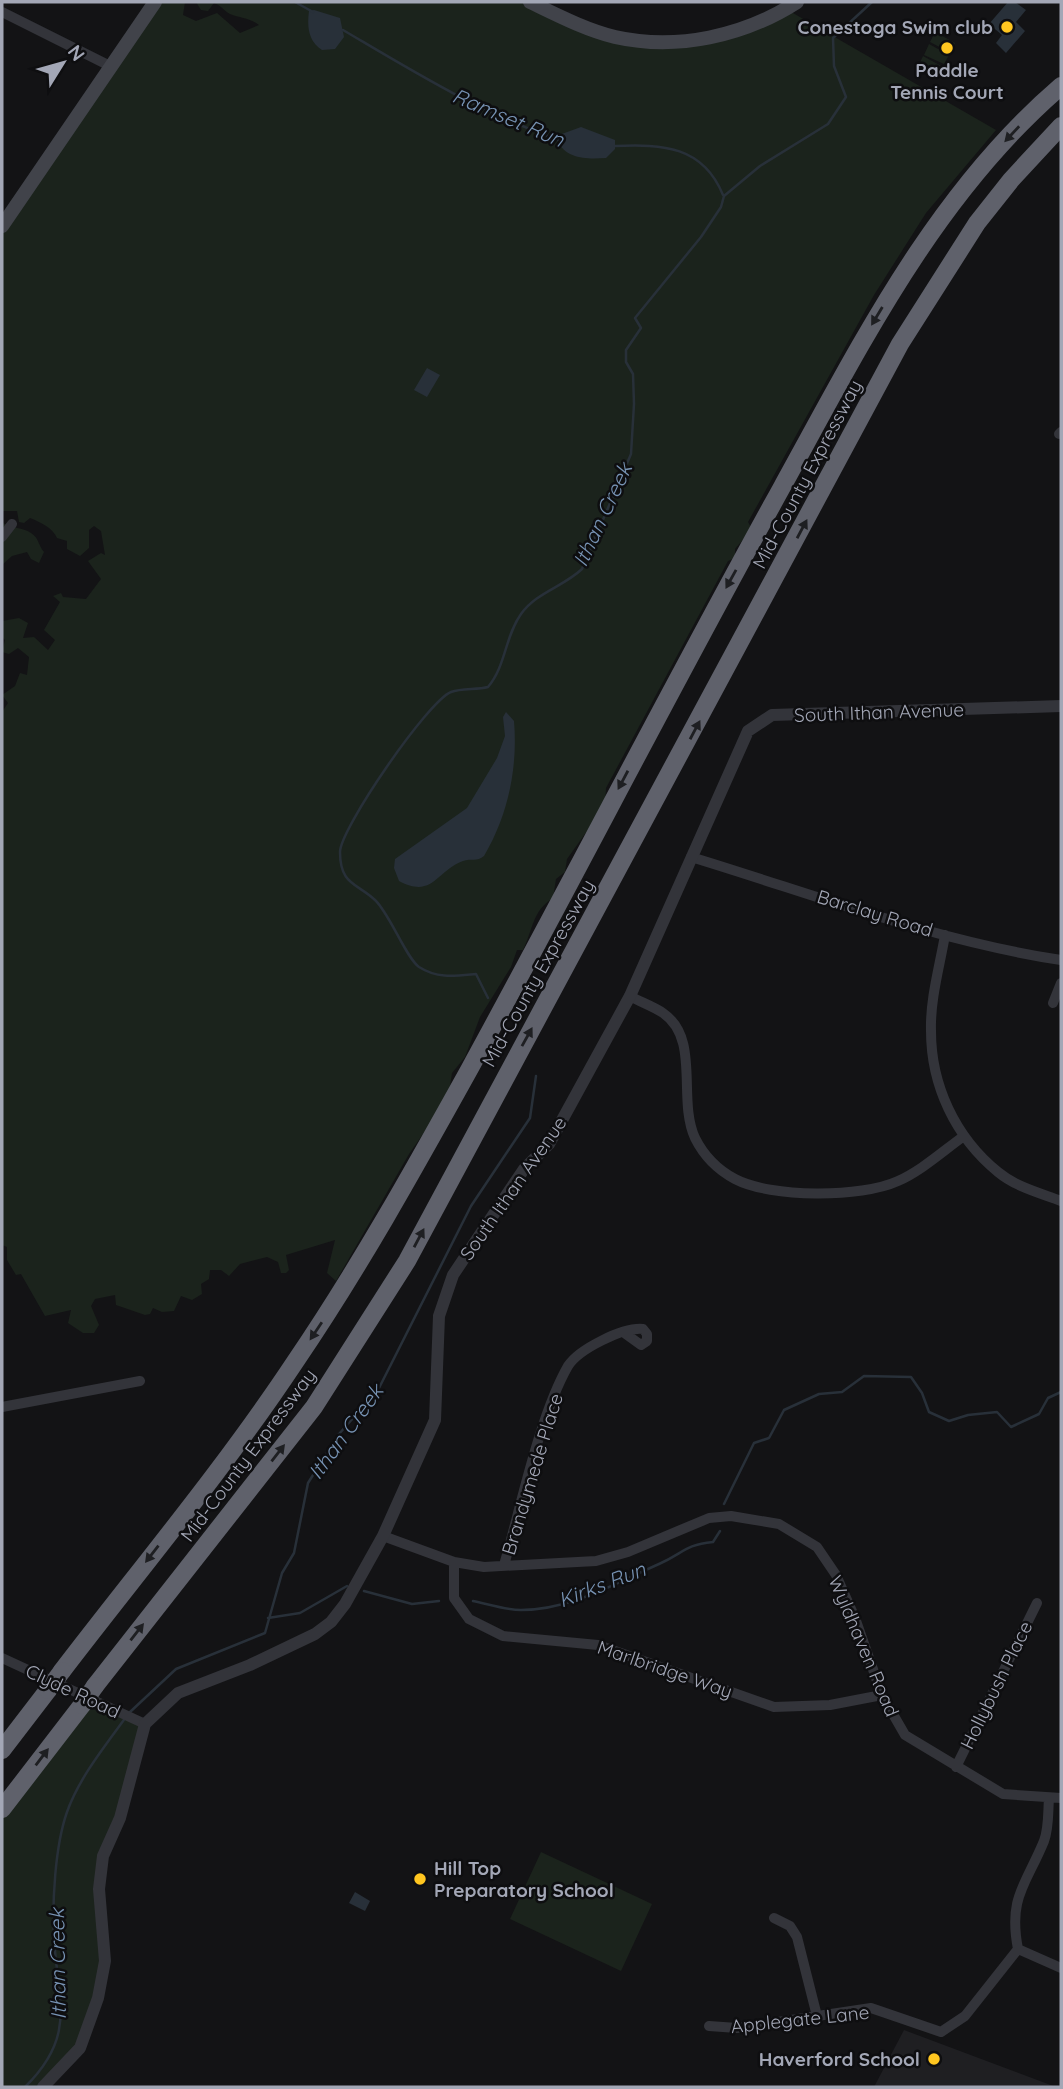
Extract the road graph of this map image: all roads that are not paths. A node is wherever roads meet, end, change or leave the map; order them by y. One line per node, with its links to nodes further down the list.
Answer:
1 (155, 2): 5 (main road)
2 (530, 2): 3 (main road)
3 (797, 2)
4 (2, 12): 5 (street)
5 (110, 66): 8 (main road)
6 (1061, 86): 30 (highway, Mid-County Expressway, one-way to 30, bridge)
7 (1061, 126): 34 (highway, Mid-County Expressway, one-way to 7, bridge)
8 (2, 226)
9 (12, 524): 10 (street)
10 (2, 537)
11 (1061, 706): 12 (street, South Ithan Avenue)
12 (691, 857): 13 (street, Barclay Road); 16 (street, South Ithan Avenue)
13 (945, 935): 14 (street, Barclay Road); 18 (street)
14 (1061, 960)
15 (1061, 983): 17 (street)
16 (629, 996): 18 (street); 23 (street, South Ithan Avenue)
17 (1053, 1003)
18 (964, 1136): 19 (street)
19 (1061, 1200)
20 (623, 1332): 25 (street, Brandymede Place)
21 (140, 1381): 22 (street)
22 (2, 1408)
23 (383, 1536): 24 (street, Wyldhaven Road); 29 (street, South Ithan Avenue)
24 (454, 1562): 25 (street, Wyldhaven Road); 28 (street, Marlbridge Way)
25 (504, 1565): 28 (street, Wyldhaven Road)
26 (1037, 1603): 31 (street, Hollybush Place)
27 (2, 1658): 29 (street, Clyde Road)
28 (881, 1695): 31 (street, Wyldhaven Road)
29 (145, 1724): 40 (street)
30 (2, 1750)
31 (956, 1768): 32 (street, Wyldhaven Road)
32 (1049, 1798): 33 (street, Wyldhaven Road); 36 (street)
33 (1061, 1798)
34 (2, 1809)
35 (774, 1918): 38 (street)
36 (1018, 1949): 37 (street); 38 (street, Applegate Lane)
37 (1061, 1968)
38 (817, 2016): 39 (street, Applegate Lane)
39 (709, 2026)
40 (43, 2087)

